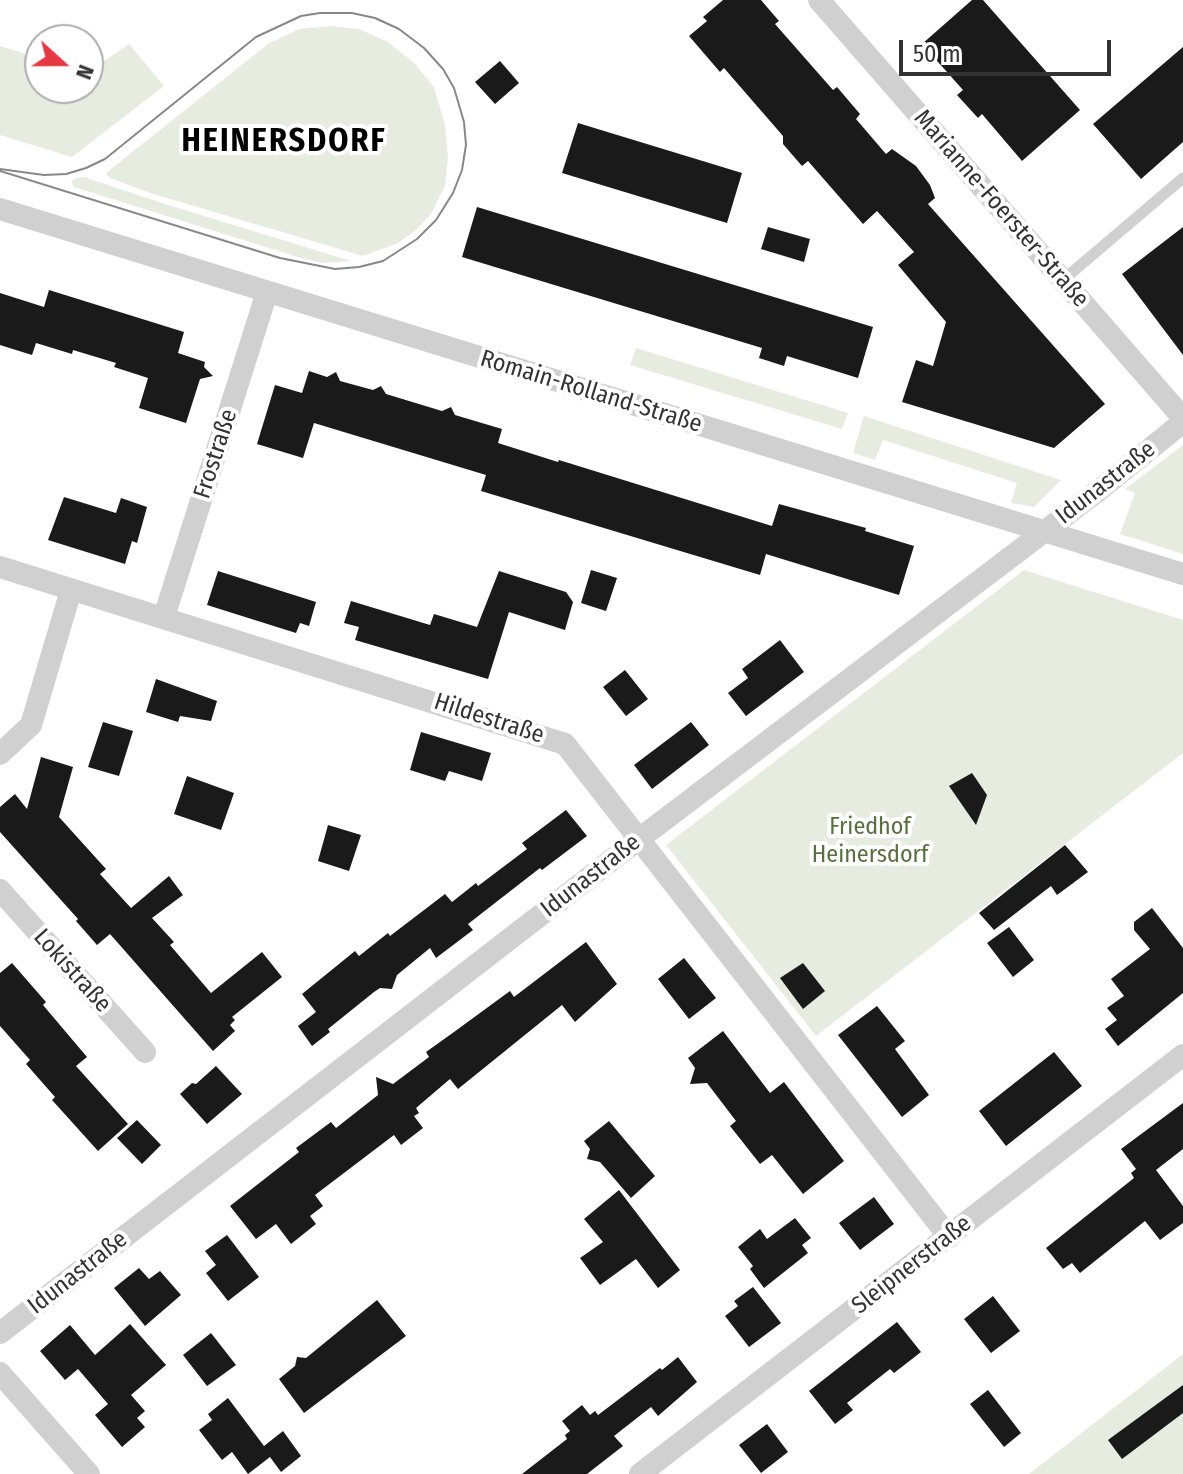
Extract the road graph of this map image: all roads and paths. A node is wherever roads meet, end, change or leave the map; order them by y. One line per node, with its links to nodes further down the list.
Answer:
1 (819, 0): 4 (street, Marianne-Foerster-Straße)
2 (1183, 178): 4 (lane)
3 (0, 209): 5 (street, Romain-Rolland-Straße)
4 (1063, 280): 6 (street, Marianne-Foerster-Straße)
5 (267, 292): 7 (street, Romain-Rolland-Straße); 11 (street, Frostraße)
6 (1183, 420): 7 (street, Idunastraße)
7 (1045, 532): 9 (street, Romain-Rolland-Straße); 13 (street, Idunastraße)
8 (0, 567): 10 (street, Hildestraße)
9 (1183, 574)
10 (71, 590): 11 (street, Hildestraße); 12 (street)
11 (164, 617): 13 (street, Hildestraße)
12 (0, 754)
13 (639, 839): 17 (street, Hildestraße); 18 (street, Idunastraße)
14 (0, 890): 15 (street, Lokistraße)
15 (145, 1052)
16 (1183, 1055): 17 (street, Sleipnerstraße)
17 (949, 1237): 21 (street, Sleipnerstraße)
18 (0, 1333)
19 (0, 1373): 20 (street)
20 (89, 1474)
21 (640, 1474)

